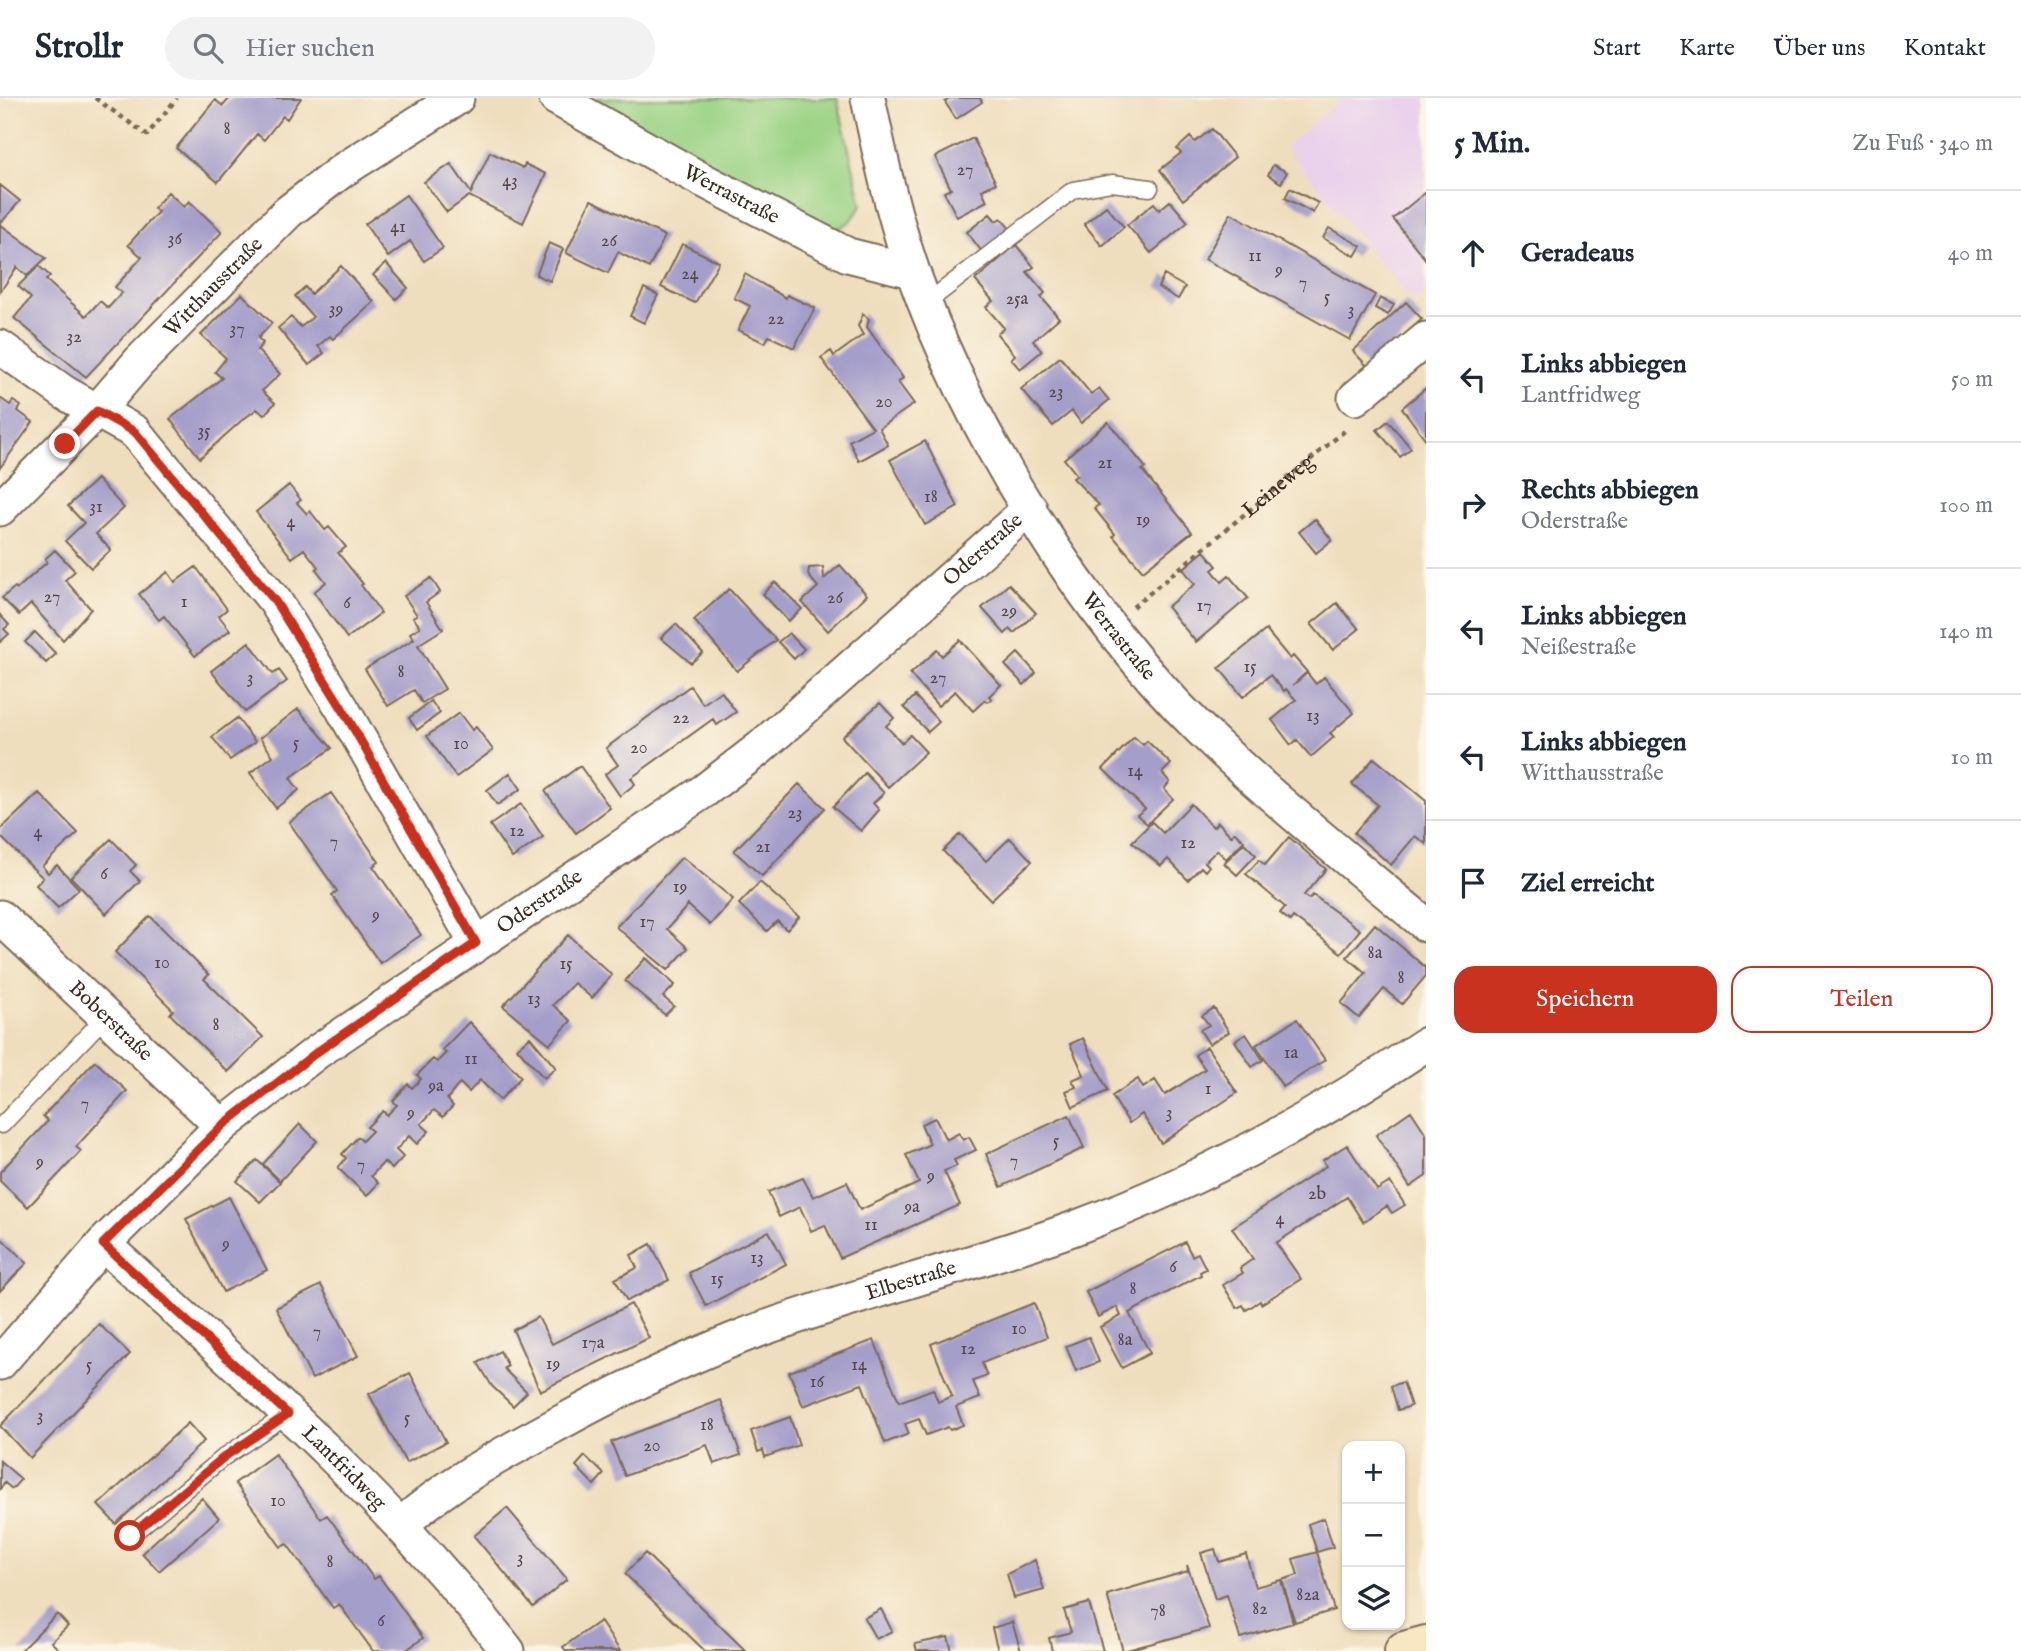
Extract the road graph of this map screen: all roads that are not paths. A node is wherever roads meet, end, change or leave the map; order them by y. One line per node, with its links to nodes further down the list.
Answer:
1 (556, 98): 5 (street, Werrastraße)
2 (867, 98): 5 (street, Werrastraße)
3 (448, 100): 10 (street, Witthausstraße)
4 (1150, 188): 6 (lane)
5 (912, 271): 6 (street, Werrastraße)
6 (925, 304): 11 (street, Werrastraße)
7 (1426, 339): 9 (street)
8 (0, 347): 10 (street)
9 (1355, 398)
10 (97, 411): 12 (street, Witthausstraße); 15 (street)
11 (1031, 508): 14 (street, Werrastraße); 15 (street, Oderstraße)
12 (0, 509)
13 (0, 917): 16 (street, Boberstraße)
14 (1426, 925)
15 (476, 943): 19 (street, Oderstraße)
16 (105, 1017): 18 (lane); 19 (street, Boberstraße)
17 (1426, 1044): 23 (street, Elbestraße)
18 (2, 1125)
19 (222, 1126): 20 (street, Oderstraße)
20 (103, 1244): 21 (street, Oderstraße); 22 (street, Lantfridweg)
21 (0, 1363)
22 (288, 1414): 23 (street, Lantfridweg); 24 (lane)
23 (401, 1525): 26 (street, Lantfridweg)
24 (130, 1536)
25 (1426, 1644): 27 (main road)
26 (508, 1651)
27 (1405, 1651)

